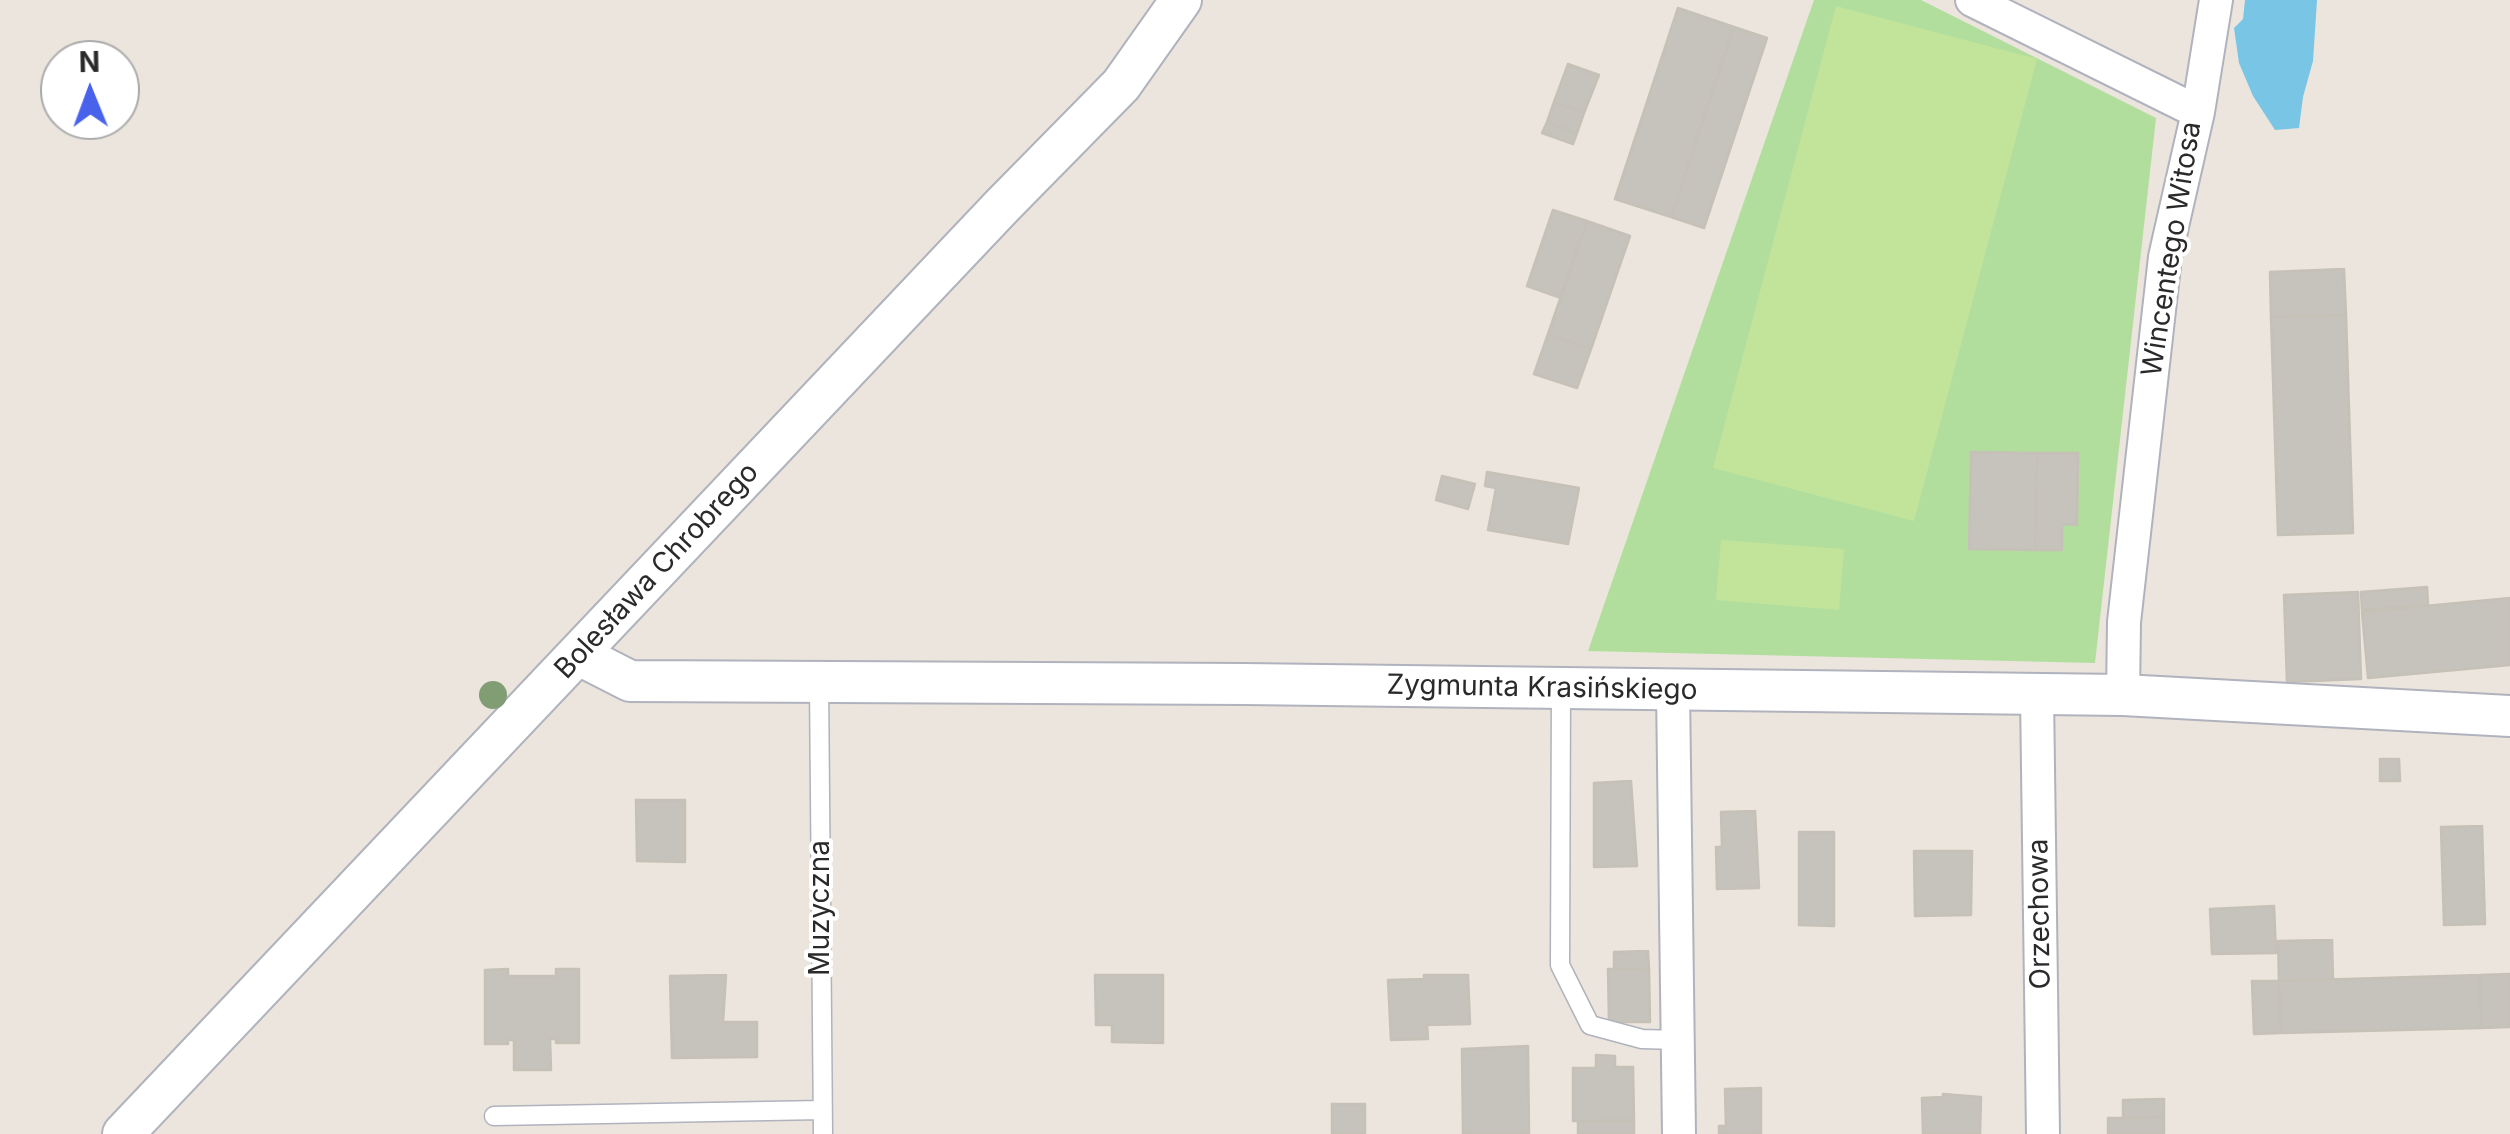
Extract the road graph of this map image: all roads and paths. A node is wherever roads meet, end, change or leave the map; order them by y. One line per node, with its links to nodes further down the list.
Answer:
1 (1181, 0): 5 (street, Bolesława Chrobrego)
2 (1972, 0): 4 (street, Wincentego Witosa)
3 (2216, 0): 4 (street)
4 (2198, 112): 10 (street, Wincentego Witosa)
5 (579, 654): 6 (street, Zygmunta Krasińskiego); 15 (street, Bolesława Chrobrego)
6 (819, 682): 7 (street, Zygmunta Krasińskiego); 13 (lane, Muzyczna)
7 (1561, 688): 8 (street, Zygmunta Krasińskiego); 12 (lane)
8 (1674, 691): 9 (street, Zygmunta Krasińskiego); 12 (street)
9 (2037, 694): 10 (street, Zygmunta Krasińskiego); 18 (street, Orzechowa)
10 (2123, 694): 11 (street, Zygmunta Krasińskiego)
11 (2510, 716)
12 (1677, 1040): 17 (street)
13 (822, 1110): 14 (lane); 16 (lane, Muzyczna)
14 (494, 1116)
15 (123, 1134)
16 (823, 1134)
17 (1679, 1134)
18 (2043, 1134)

